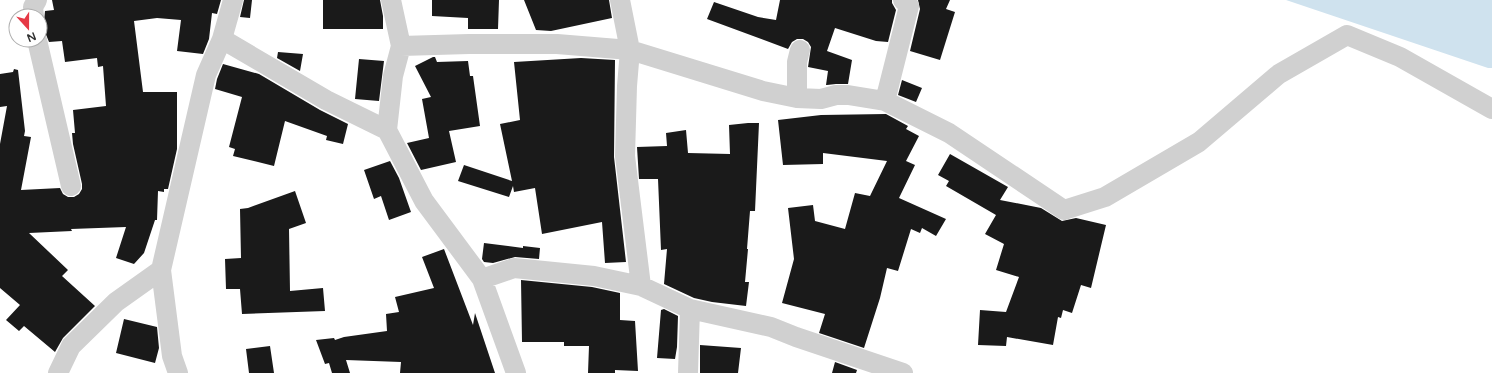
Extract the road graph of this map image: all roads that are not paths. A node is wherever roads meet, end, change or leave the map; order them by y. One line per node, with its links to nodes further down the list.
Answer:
1 (232, 0): 5 (street)
2 (391, 0): 6 (street)
3 (620, 0): 8 (street)
4 (903, 0): 11 (street)
5 (222, 39): 13 (street); 15 (street)
6 (401, 46): 8 (street); 13 (street)
7 (38, 48): 14 (street)
8 (630, 50): 10 (street); 17 (street)
9 (800, 50): 10 (street)
10 (797, 98): 11 (street)
11 (885, 101): 12 (street)
12 (1492, 109)
13 (386, 130): 16 (street)
14 (71, 186)
15 (162, 270): 19 (street); 20 (street)
16 (482, 279): 17 (street); 21 (street)
17 (641, 286): 18 (street)
18 (690, 309): 22 (street); 23 (street)
19 (58, 373)
20 (178, 373)
21 (516, 373)
22 (688, 373)
23 (903, 373)

